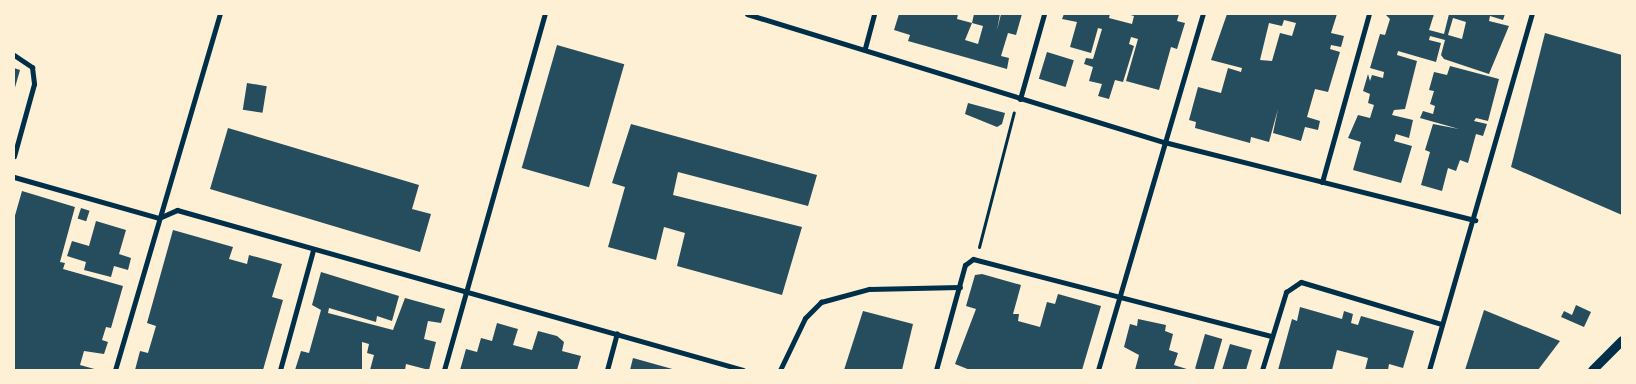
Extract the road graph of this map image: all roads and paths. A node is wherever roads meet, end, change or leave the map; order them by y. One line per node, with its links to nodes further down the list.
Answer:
1 (220, 14): 17 (street)
2 (544, 14): 23 (street)
3 (747, 14): 9 (street)
4 (874, 14): 9 (street)
5 (1044, 14): 11 (street)
6 (1204, 14): 13 (street)
7 (1369, 14): 16 (street)
8 (1532, 14): 18 (street)
9 (865, 48): 11 (street)
10 (14, 55): 14 (street)
11 (1020, 99): 13 (street)
12 (1014, 112): 20 (path)
13 (1164, 142): 16 (street); 22 (street)
14 (14, 156)
15 (14, 177): 17 (street)
16 (1322, 182): 18 (street)
17 (160, 218): 19 (street); 28 (street)
18 (1475, 220): 24 (street)
19 (313, 250): 23 (street); 29 (street)
20 (978, 252)
21 (960, 287): 22 (street); 33 (street); 34 (street)
22 (1118, 293): 26 (street); 35 (street)
23 (466, 294): 25 (street); 30 (street)
24 (1441, 324): 26 (street); 37 (street)
25 (617, 333): 31 (street); 32 (street)
26 (1271, 336): 36 (street)
27 (1622, 340): 38 (street)
28 (115, 370)
29 (280, 370)
30 (444, 370)
31 (607, 370)
32 (743, 370)
33 (780, 370)
34 (936, 370)
35 (1098, 370)
36 (1262, 370)
37 (1428, 370)
38 (1592, 370)

